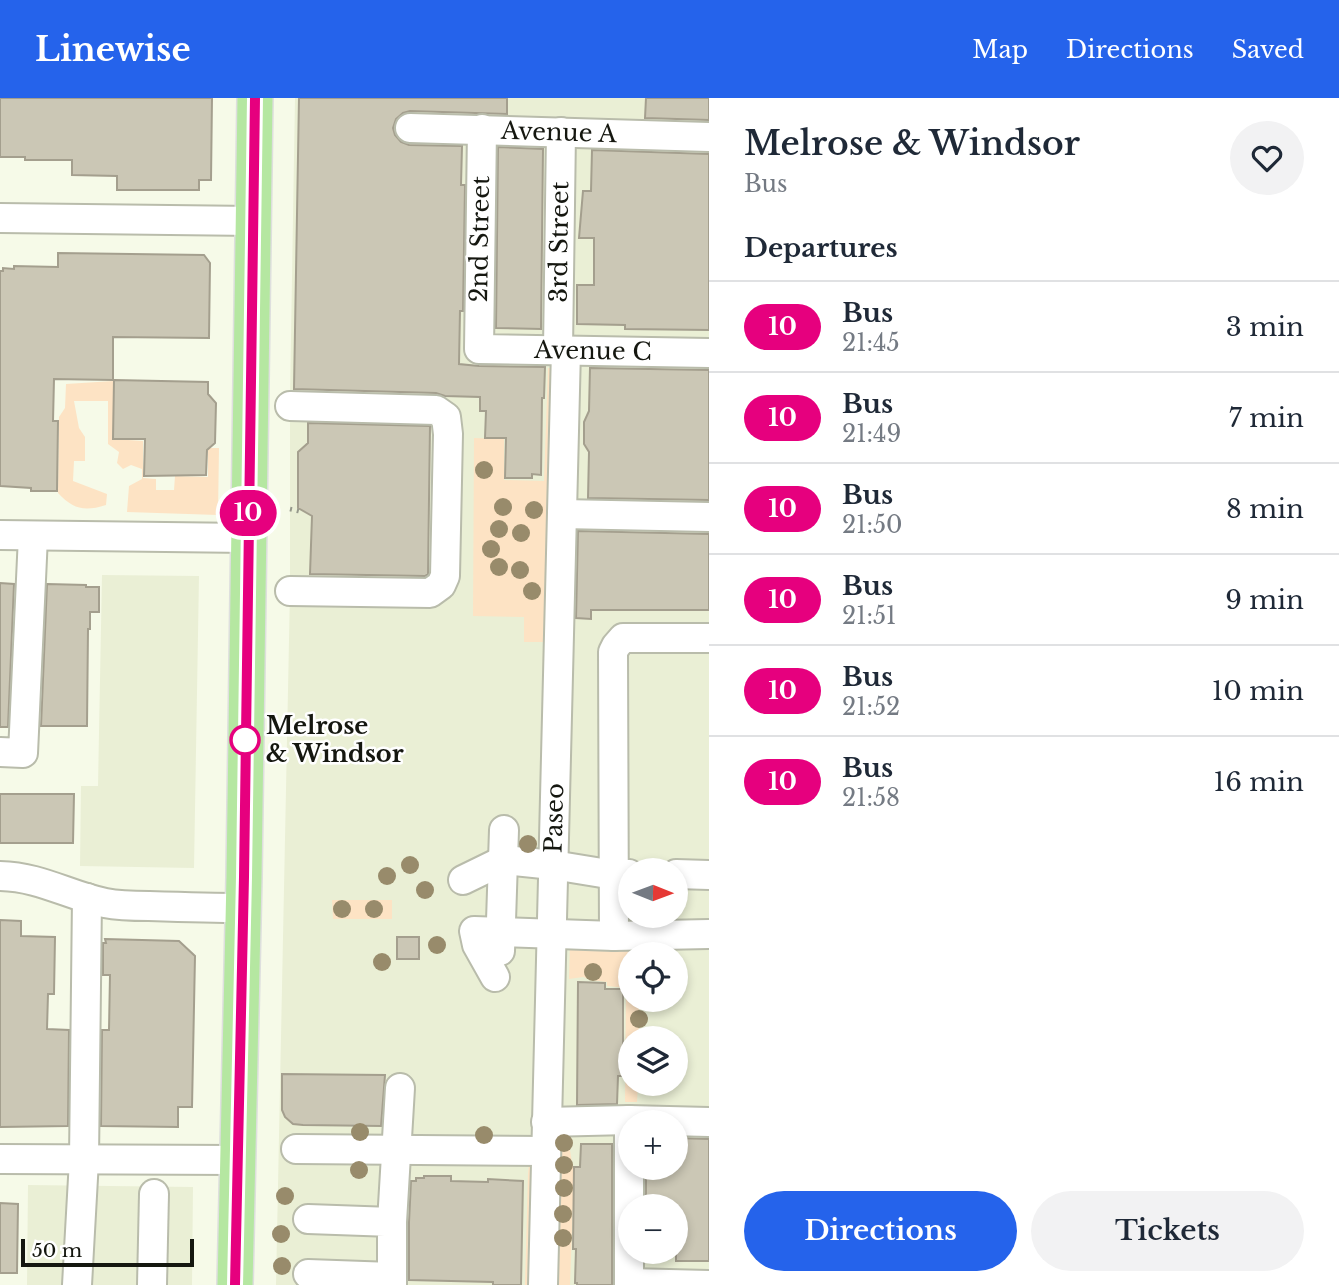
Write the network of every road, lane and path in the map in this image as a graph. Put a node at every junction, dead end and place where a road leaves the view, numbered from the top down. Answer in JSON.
{"nodes":[{"id":1,"x":256,"y":98,"type":"edge"},
{"id":2,"x":410,"y":128,"type":"dead end"},
{"id":3,"x":482,"y":129,"type":"junction"},
{"id":4,"x":561,"y":132,"type":"junction"},
{"id":5,"x":709,"y":137,"type":"edge"},
{"id":6,"x":0,"y":218,"type":"edge"},
{"id":7,"x":254,"y":221,"type":"junction"},
{"id":8,"x":479,"y":349,"type":"joint"},
{"id":9,"x":562,"y":350,"type":"junction"},
{"id":10,"x":709,"y":353,"type":"edge"},
{"id":11,"x":290,"y":406,"type":"dead end"},
{"id":12,"x":290,"y":509,"type":"dead end"},
{"id":13,"x":302,"y":512,"type":"dead end"},
{"id":14,"x":562,"y":514,"type":"junction"},
{"id":15,"x":709,"y":517,"type":"edge"},
{"id":16,"x":0,"y":535,"type":"edge"},
{"id":17,"x":33,"y":536,"type":"junction"},
{"id":18,"x":248,"y":538,"type":"junction"},
{"id":19,"x":290,"y":591,"type":"dead end"},
{"id":20,"x":709,"y":638,"type":"edge"},
{"id":21,"x":0,"y":752,"type":"edge"},
{"id":22,"x":504,"y":830,"type":"dead end"},
{"id":23,"x":621,"y":858,"type":"edge"},
{"id":24,"x":504,"y":860,"type":"junction"},
{"id":25,"x":553,"y":865,"type":"junction"},
{"id":26,"x":618,"y":873,"type":"edge"},
{"id":27,"x":688,"y":874,"type":"edge"},
{"id":28,"x":709,"y":875,"type":"edge"},
{"id":29,"x":0,"y":876,"type":"edge"},
{"id":30,"x":463,"y":880,"type":"dead end"},
{"id":31,"x":87,"y":898,"type":"junction"},
{"id":32,"x":618,"y":905,"type":"edge"},
{"id":33,"x":242,"y":908,"type":"junction"},
{"id":34,"x":502,"y":932,"type":"junction"},
{"id":35,"x":551,"y":934,"type":"junction"},
{"id":36,"x":709,"y":934,"type":"edge"},
{"id":37,"x":614,"y":936,"type":"junction"},
{"id":38,"x":495,"y":977,"type":"dead end"},
{"id":39,"x":400,"y":1088,"type":"dead end"},
{"id":40,"x":618,"y":1120,"type":"edge"},
{"id":41,"x":688,"y":1121,"type":"edge"},
{"id":42,"x":546,"y":1122,"type":"junction"},
{"id":43,"x":709,"y":1122,"type":"edge"},
{"id":44,"x":296,"y":1149,"type":"dead end"},
{"id":45,"x":397,"y":1150,"type":"junction"},
{"id":46,"x":545,"y":1151,"type":"junction"},
{"id":47,"x":0,"y":1159,"type":"edge"},
{"id":48,"x":84,"y":1160,"type":"junction"},
{"id":49,"x":238,"y":1160,"type":"junction"},
{"id":50,"x":629,"y":1180,"type":"edge"},
{"id":51,"x":153,"y":1194,"type":"dead end"},
{"id":52,"x":308,"y":1219,"type":"dead end"},
{"id":53,"x":392,"y":1222,"type":"junction"},
{"id":54,"x":308,"y":1274,"type":"dead end"},
{"id":55,"x":392,"y":1281,"type":"edge"},
{"id":56,"x":629,"y":1284,"type":"edge"},
{"id":57,"x":77,"y":1285,"type":"edge"},
{"id":58,"x":152,"y":1285,"type":"edge"},
{"id":59,"x":235,"y":1285,"type":"edge"},
{"id":60,"x":543,"y":1285,"type":"edge"},
{"id":61,"x":709,"y":1285,"type":"edge"}],
"edges":[{"from":1,"to":7,"type":"main road"},
{"from":2,"to":3,"type":"street","name":"Avenue A"},
{"from":3,"to":4,"type":"street","name":"Avenue A"},
{"from":3,"to":8,"type":"street","name":"2nd Street"},
{"from":4,"to":5,"type":"street","name":"Avenue A"},
{"from":4,"to":9,"type":"street","name":"3rd Street"},
{"from":6,"to":7,"type":"street"},
{"from":7,"to":18,"type":"main road"},
{"from":8,"to":9,"type":"street","name":"Avenue C"},
{"from":9,"to":10,"type":"street","name":"Avenue C"},
{"from":9,"to":14,"type":"street","name":"Paseo"},
{"from":11,"to":19,"type":"street"},
{"from":12,"to":13,"type":"path"},
{"from":14,"to":15,"type":"street"},
{"from":14,"to":25,"type":"street","name":"Paseo"},
{"from":16,"to":17,"type":"street"},
{"from":17,"to":18,"type":"street"},
{"from":17,"to":21,"type":"street"},
{"from":18,"to":33,"type":"main road"},
{"from":20,"to":23,"type":"street"},
{"from":22,"to":24,"type":"street"},
{"from":24,"to":25,"type":"street"},
{"from":24,"to":30,"type":"street"},
{"from":24,"to":34,"type":"street"},
{"from":25,"to":26,"type":"street"},
{"from":25,"to":35,"type":"street","name":"Paseo"},
{"from":27,"to":28,"type":"street"},
{"from":29,"to":31,"type":"street"},
{"from":31,"to":33,"type":"street"},
{"from":31,"to":48,"type":"street"},
{"from":32,"to":37,"type":"street"},
{"from":33,"to":49,"type":"main road"},
{"from":34,"to":35,"type":"street"},
{"from":34,"to":38,"type":"street"},
{"from":35,"to":37,"type":"street"},
{"from":35,"to":42,"type":"street","name":"Paseo"},
{"from":36,"to":37,"type":"street"},
{"from":39,"to":45,"type":"street"},
{"from":40,"to":42,"type":"street"},
{"from":41,"to":43,"type":"street"},
{"from":42,"to":46,"type":"street","name":"Paseo"},
{"from":44,"to":45,"type":"street"},
{"from":45,"to":46,"type":"street"},
{"from":45,"to":53,"type":"street"},
{"from":46,"to":60,"type":"street","name":"Paseo"},
{"from":47,"to":48,"type":"street"},
{"from":48,"to":49,"type":"street"},
{"from":48,"to":57,"type":"street"},
{"from":49,"to":59,"type":"main road"},
{"from":50,"to":56,"type":"street"},
{"from":51,"to":58,"type":"street"},
{"from":52,"to":53,"type":"street"},
{"from":53,"to":55,"type":"street"},
{"from":54,"to":55,"type":"street"},
{"from":56,"to":61,"type":"street"}]}
